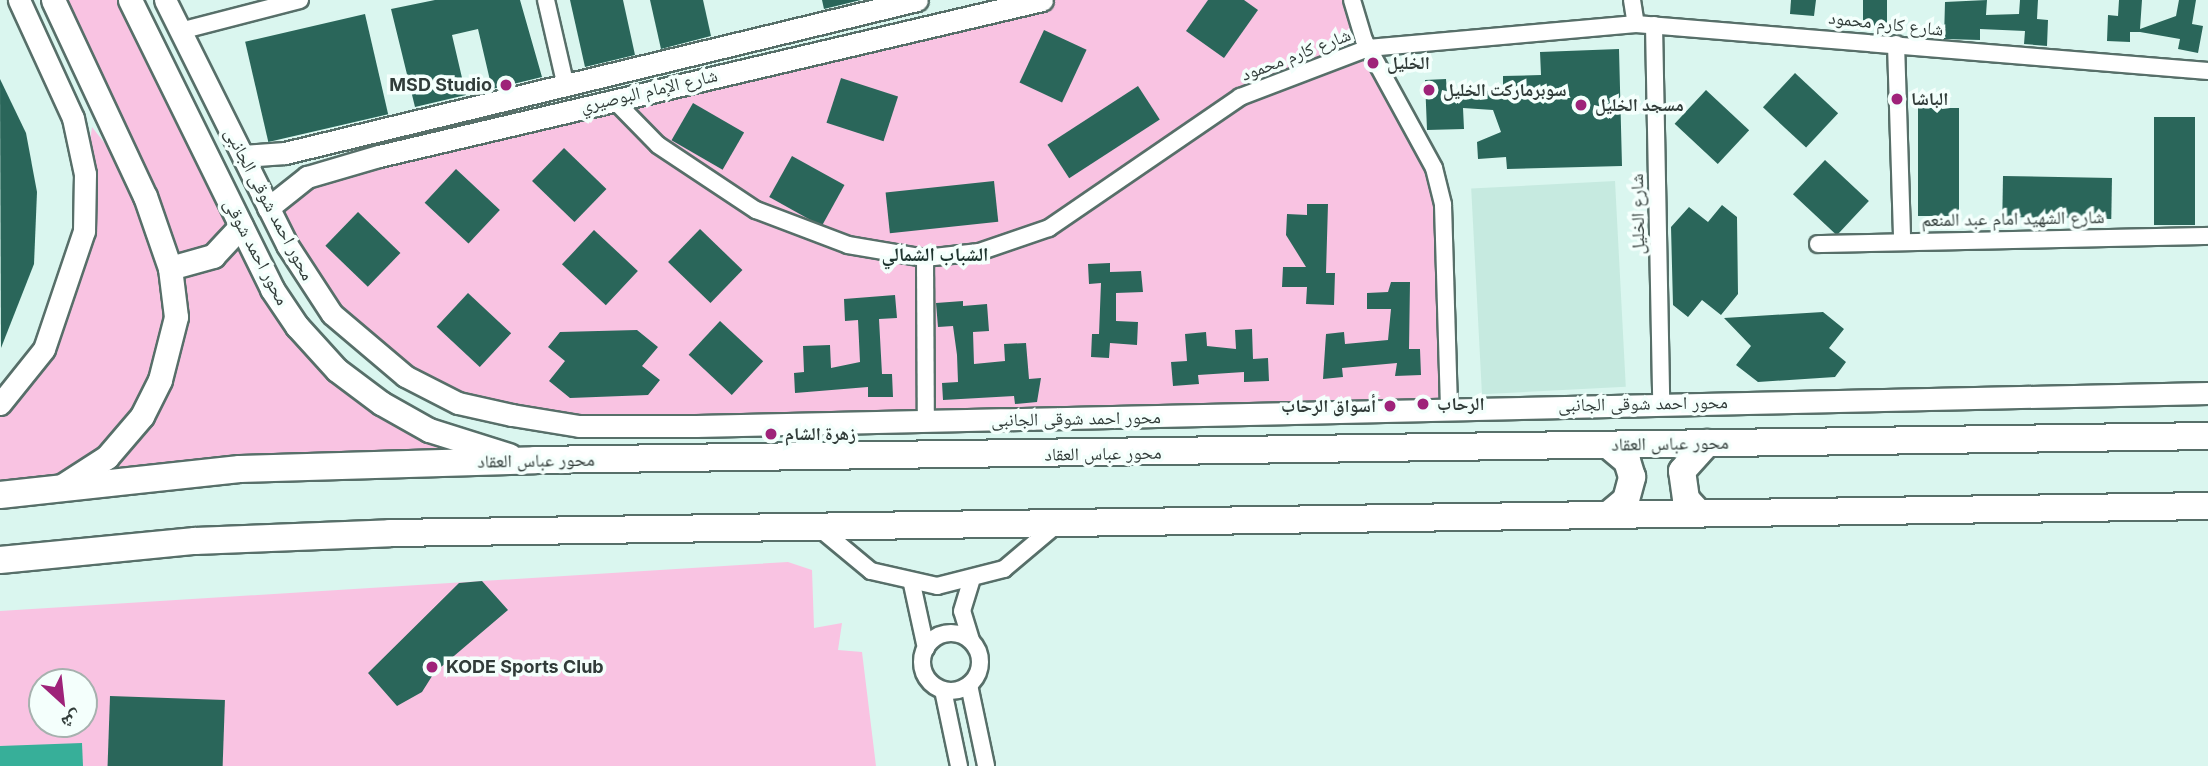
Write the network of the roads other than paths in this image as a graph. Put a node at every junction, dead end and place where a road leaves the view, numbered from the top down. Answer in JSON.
{"nodes":[{"id":1,"x":19,"y":0,"type":"edge"},
{"id":2,"x":53,"y":0,"type":"edge"},
{"id":3,"x":130,"y":0,"type":"edge"},
{"id":4,"x":165,"y":0,"type":"edge"},
{"id":5,"x":546,"y":0,"type":"edge"},
{"id":6,"x":917,"y":0,"type":"edge"},
{"id":7,"x":1041,"y":0,"type":"edge"},
{"id":8,"x":1352,"y":0,"type":"edge"},
{"id":9,"x":1632,"y":0,"type":"edge"},
{"id":10,"x":291,"y":1,"type":"edge"},
{"id":11,"x":1636,"y":24,"type":"junction"},
{"id":12,"x":1654,"y":25,"type":"junction"},
{"id":13,"x":180,"y":31,"type":"junction"},
{"id":14,"x":1896,"y":44,"type":"junction"},
{"id":15,"x":1368,"y":48,"type":"junction"},
{"id":16,"x":2208,"y":71,"type":"edge"},
{"id":17,"x":565,"y":82,"type":"junction"},
{"id":18,"x":613,"y":99,"type":"junction"},
{"id":19,"x":243,"y":156,"type":"junction"},
{"id":20,"x":268,"y":208,"type":"junction"},
{"id":21,"x":241,"y":226,"type":"junction"},
{"id":22,"x":2208,"y":236,"type":"edge"},
{"id":23,"x":1902,"y":240,"type":"junction"},
{"id":24,"x":1818,"y":244,"type":"dead end"},
{"id":25,"x":925,"y":258,"type":"junction"},
{"id":26,"x":170,"y":268,"type":"junction"},
{"id":27,"x":2208,"y":393,"type":"edge"},
{"id":28,"x":1661,"y":402,"type":"junction"},
{"id":29,"x":0,"y":404,"type":"edge"},
{"id":30,"x":1449,"y":408,"type":"junction"},
{"id":31,"x":926,"y":423,"type":"junction"},
{"id":32,"x":2208,"y":436,"type":"edge"},
{"id":33,"x":1707,"y":443,"type":"junction"},
{"id":34,"x":1608,"y":445,"type":"junction"},
{"id":35,"x":535,"y":460,"type":"junction"},
{"id":36,"x":62,"y":486,"type":"junction"},
{"id":37,"x":0,"y":495,"type":"edge"},
{"id":38,"x":2208,"y":506,"type":"edge"},
{"id":39,"x":1699,"y":513,"type":"junction"},
{"id":40,"x":1608,"y":515,"type":"junction"},
{"id":41,"x":1056,"y":525,"type":"junction"},
{"id":42,"x":818,"y":527,"type":"junction"},
{"id":43,"x":0,"y":560,"type":"edge"},
{"id":44,"x":971,"y":582,"type":"junction"},
{"id":45,"x":912,"y":584,"type":"junction"},
{"id":46,"x":971,"y":640,"type":"junction"},
{"id":47,"x":926,"y":648,"type":"junction"},
{"id":48,"x":969,"y":685,"type":"junction"},
{"id":49,"x":943,"y":690,"type":"junction"},
{"id":50,"x":959,"y":766,"type":"edge"},
{"id":51,"x":986,"y":766,"type":"edge"}],
"edges":[{"from":1,"to":29,"type":"street"},
{"from":2,"to":26,"type":"main road"},
{"from":3,"to":21,"type":"main road","name":"محور احمد شوقى"},
{"from":4,"to":13,"type":"street","name":"محور احمد شوقى الجانبى"},
{"from":5,"to":17,"type":"street"},
{"from":6,"to":17,"type":"street","name":"شارع الإمام البوصيري"},
{"from":7,"to":18,"type":"street","name":"شارع الإمام البوصيري"},
{"from":8,"to":15,"type":"street"},
{"from":9,"to":11,"type":"street"},
{"from":10,"to":13,"type":"street"},
{"from":11,"to":12,"type":"street","name":"شارع كارم محمود"},
{"from":11,"to":15,"type":"street","name":"شارع كارم محمود"},
{"from":12,"to":14,"type":"street","name":"شارع كارم محمود"},
{"from":12,"to":28,"type":"street","name":"شارع الخليل"},
{"from":13,"to":19,"type":"street","name":"محور احمد شوقى الجانبى"},
{"from":14,"to":16,"type":"street","name":"شارع كارم محمود"},
{"from":14,"to":23,"type":"street"},
{"from":15,"to":25,"type":"street","name":"شارع كارم محمود"},
{"from":15,"to":30,"type":"street"},
{"from":17,"to":19,"type":"street","name":"شارع الإمام البوصيري"},
{"from":18,"to":20,"type":"street","name":"شارع الإمام البوصيري"},
{"from":18,"to":25,"type":"street","name":"شارع كارم محمود"},
{"from":19,"to":20,"type":"street","name":"محور احمد شوقى الجانبى"},
{"from":20,"to":31,"type":"street","name":"محور احمد شوقى الجانبى"},
{"from":21,"to":26,"type":"main road"},
{"from":21,"to":35,"type":"main road","name":"محور احمد شوقى"},
{"from":22,"to":23,"type":"street","name":"شارع الشهيد امام عبد المنعم"},
{"from":23,"to":24,"type":"street","name":"شارع الشهيد امام عبد المنعم"},
{"from":25,"to":31,"type":"street"},
{"from":26,"to":36,"type":"main road"},
{"from":27,"to":28,"type":"street","name":"محور احمد شوقى الجانبى"},
{"from":28,"to":30,"type":"street","name":"محور احمد شوقى الجانبى"},
{"from":30,"to":31,"type":"street","name":"محور احمد شوقى الجانبى"},
{"from":32,"to":33,"type":"main road","name":"محور عباس العقاد"},
{"from":33,"to":34,"type":"main road","name":"محور عباس العقاد"},
{"from":33,"to":39,"type":"main road"},
{"from":34,"to":35,"type":"main road","name":"محور عباس العقاد"},
{"from":34,"to":40,"type":"main road"},
{"from":35,"to":36,"type":"main road","name":"محور عباس العقاد"},
{"from":36,"to":37,"type":"main road","name":"محور عباس العقاد"},
{"from":38,"to":39,"type":"main road"},
{"from":39,"to":40,"type":"main road"},
{"from":40,"to":41,"type":"main road"},
{"from":41,"to":42,"type":"main road"},
{"from":41,"to":44,"type":"street"},
{"from":42,"to":43,"type":"main road"},
{"from":42,"to":45,"type":"street"},
{"from":44,"to":45,"type":"street"},
{"from":44,"to":46,"type":"street"},
{"from":45,"to":47,"type":"street"},
{"from":46,"to":47,"type":"street"},
{"from":46,"to":48,"type":"street"},
{"from":47,"to":49,"type":"street"},
{"from":48,"to":49,"type":"street"},
{"from":48,"to":51,"type":"street"},
{"from":49,"to":50,"type":"street"}]}
